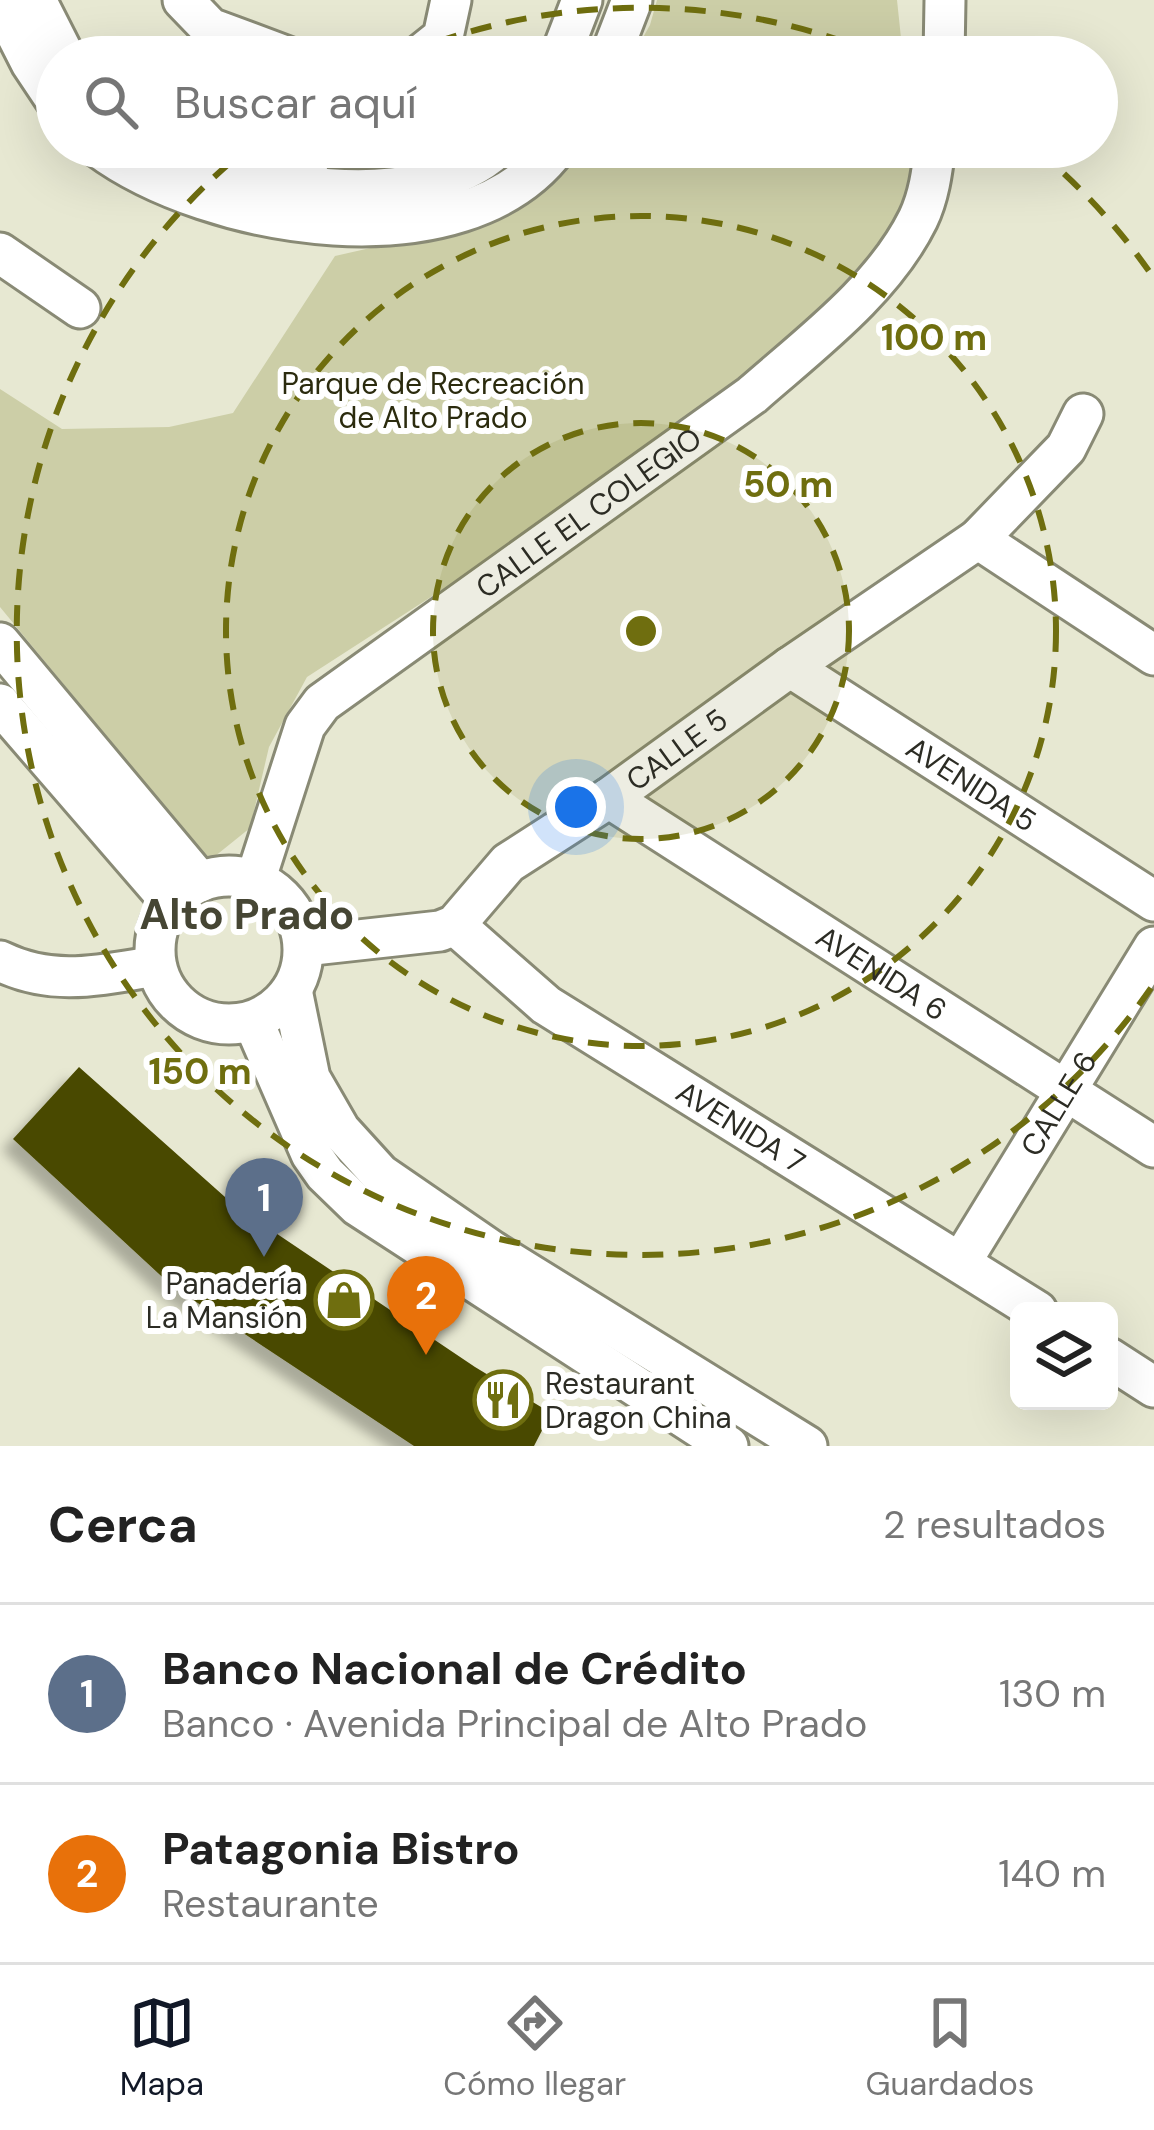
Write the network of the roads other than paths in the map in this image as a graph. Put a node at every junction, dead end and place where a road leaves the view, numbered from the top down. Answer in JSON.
{"nodes":[{"id":1,"x":36,"y":0,"type":"edge"},
{"id":2,"x":183,"y":0,"type":"edge"},
{"id":3,"x":451,"y":0,"type":"edge"},
{"id":4,"x":582,"y":0,"type":"edge"},
{"id":5,"x":632,"y":0,"type":"edge"},
{"id":6,"x":945,"y":0,"type":"edge"},
{"id":7,"x":0,"y":2,"type":"edge"},
{"id":8,"x":54,"y":36,"type":"edge"},
{"id":9,"x":232,"y":36,"type":"edge"},
{"id":10,"x":443,"y":36,"type":"edge"},
{"id":11,"x":568,"y":36,"type":"edge"},
{"id":12,"x":618,"y":36,"type":"edge"},
{"id":13,"x":944,"y":36,"type":"edge"},
{"id":14,"x":36,"y":70,"type":"edge"},
{"id":15,"x":126,"y":168,"type":"edge"},
{"id":16,"x":209,"y":168,"type":"edge"},
{"id":17,"x":467,"y":168,"type":"edge"},
{"id":18,"x":540,"y":168,"type":"edge"},
{"id":19,"x":932,"y":168,"type":"edge"},
{"id":20,"x":305,"y":184,"type":"edge"},
{"id":21,"x":0,"y":253,"type":"edge"},
{"id":22,"x":80,"y":308,"type":"dead end"},
{"id":23,"x":1083,"y":415,"type":"dead end"},
{"id":24,"x":978,"y":539,"type":"junction"},
{"id":25,"x":0,"y":643,"type":"edge"},
{"id":26,"x":1154,"y":655,"type":"edge"},
{"id":27,"x":790,"y":667,"type":"junction"},
{"id":28,"x":0,"y":704,"type":"edge"},
{"id":29,"x":609,"y":798,"type":"junction"},
{"id":30,"x":255,"y":881,"type":"junction"},
{"id":31,"x":186,"y":892,"type":"junction"},
{"id":32,"x":1154,"y":901,"type":"edge"},
{"id":33,"x":455,"y":926,"type":"junction"},
{"id":34,"x":304,"y":946,"type":"junction"},
{"id":35,"x":1154,"y":947,"type":"edge"},
{"id":36,"x":0,"y":961,"type":"edge"},
{"id":37,"x":156,"y":966,"type":"junction"},
{"id":38,"x":292,"y":990,"type":"junction"},
{"id":39,"x":253,"y":1021,"type":"junction"},
{"id":40,"x":1067,"y":1092,"type":"junction"},
{"id":41,"x":1154,"y":1147,"type":"edge"},
{"id":42,"x":961,"y":1262,"type":"junction"},
{"id":43,"x":1023,"y":1302,"type":"edge"},
{"id":44,"x":1118,"y":1364,"type":"edge"},
{"id":45,"x":1154,"y":1387,"type":"edge"},
{"id":46,"x":728,"y":1446,"type":"edge"},
{"id":47,"x":807,"y":1446,"type":"edge"}],
"edges":[{"from":1,"to":8,"type":"street"},
{"from":2,"to":9,"type":"street"},
{"from":3,"to":10,"type":"street"},
{"from":4,"to":11,"type":"street"},
{"from":5,"to":12,"type":"street"},
{"from":6,"to":13,"type":"street"},
{"from":7,"to":14,"type":"street"},
{"from":15,"to":20,"type":"street"},
{"from":16,"to":20,"type":"street"},
{"from":17,"to":20,"type":"street"},
{"from":18,"to":20,"type":"street"},
{"from":19,"to":30,"type":"street","name":"CALLE EL COLEGIO"},
{"from":21,"to":22,"type":"street"},
{"from":23,"to":24,"type":"street","name":"CALLE 5"},
{"from":24,"to":26,"type":"street"},
{"from":24,"to":27,"type":"street","name":"CALLE 5"},
{"from":25,"to":31,"type":"street"},
{"from":27,"to":29,"type":"street","name":"CALLE 5"},
{"from":27,"to":32,"type":"street","name":"AVENIDA 5"},
{"from":28,"to":31,"type":"street"},
{"from":29,"to":33,"type":"street","name":"CALLE 5"},
{"from":29,"to":40,"type":"street","name":"AVENIDA 6"},
{"from":30,"to":31,"type":"street"},
{"from":30,"to":34,"type":"street"},
{"from":31,"to":37,"type":"street"},
{"from":33,"to":34,"type":"street"},
{"from":33,"to":42,"type":"street","name":"AVENIDA 7"},
{"from":34,"to":38,"type":"street"},
{"from":35,"to":40,"type":"street","name":"CALLE 6"},
{"from":36,"to":37,"type":"street"},
{"from":37,"to":39,"type":"street"},
{"from":38,"to":39,"type":"street"},
{"from":38,"to":47,"type":"street"},
{"from":39,"to":46,"type":"street"},
{"from":40,"to":41,"type":"street","name":"AVENIDA 6"},
{"from":40,"to":42,"type":"street","name":"CALLE 6"},
{"from":42,"to":43,"type":"street","name":"AVENIDA 7"},
{"from":44,"to":45,"type":"street"}]}
